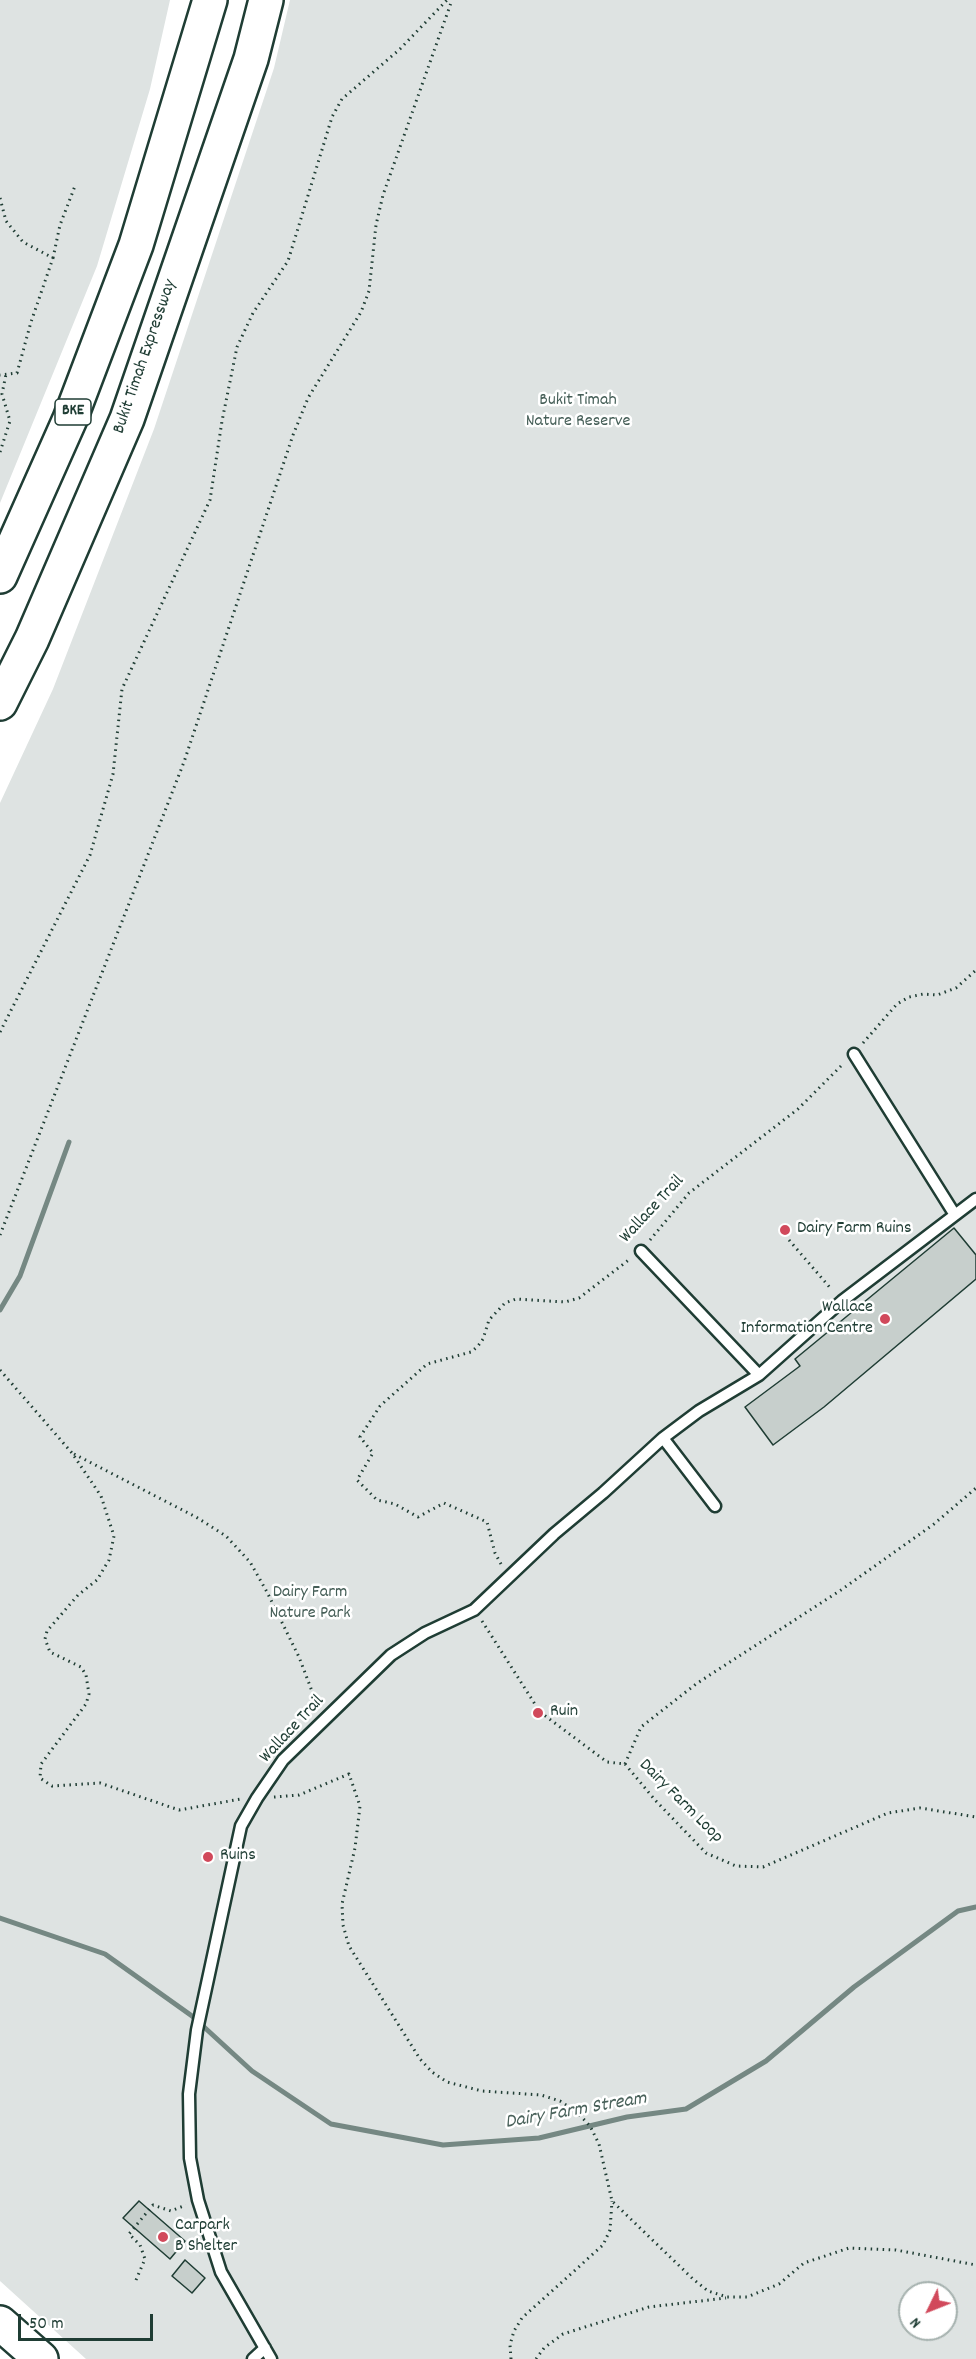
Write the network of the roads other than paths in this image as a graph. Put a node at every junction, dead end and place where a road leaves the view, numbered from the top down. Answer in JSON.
{"nodes":[{"id":1,"x":210,"y":0,"type":"edge"},
{"id":2,"x":266,"y":0,"type":"edge"},
{"id":3,"x":0,"y":576,"type":"edge"},
{"id":4,"x":0,"y":704,"type":"edge"},
{"id":5,"x":854,"y":1054,"type":"road end"},
{"id":6,"x":976,"y":1199,"type":"edge"},
{"id":7,"x":955,"y":1215,"type":"junction"},
{"id":8,"x":641,"y":1251,"type":"road end"},
{"id":9,"x":759,"y":1375,"type":"junction"},
{"id":10,"x":663,"y":1438,"type":"junction"},
{"id":11,"x":715,"y":1506,"type":"dead end"},
{"id":12,"x":0,"y":2323,"type":"edge"},
{"id":13,"x":265,"y":2348,"type":"junction"},
{"id":14,"x":41,"y":2359,"type":"edge"},
{"id":15,"x":253,"y":2359,"type":"edge"},
{"id":16,"x":271,"y":2359,"type":"edge"}],
"edges":[{"from":1,"to":3,"type":"main road","number":"BKE"},
{"from":2,"to":4,"type":"main road","name":"Bukit Timah Expressway"},
{"from":5,"to":7,"type":"lane"},
{"from":6,"to":7,"type":"lane","name":"Wallace Trail"},
{"from":7,"to":9,"type":"lane","name":"Wallace Trail"},
{"from":8,"to":9,"type":"lane"},
{"from":9,"to":10,"type":"lane","name":"Wallace Trail"},
{"from":10,"to":11,"type":"lane"},
{"from":10,"to":13,"type":"lane","name":"Wallace Trail"},
{"from":12,"to":14,"type":"main road"},
{"from":13,"to":15,"type":"lane"},
{"from":13,"to":16,"type":"lane"}]}
